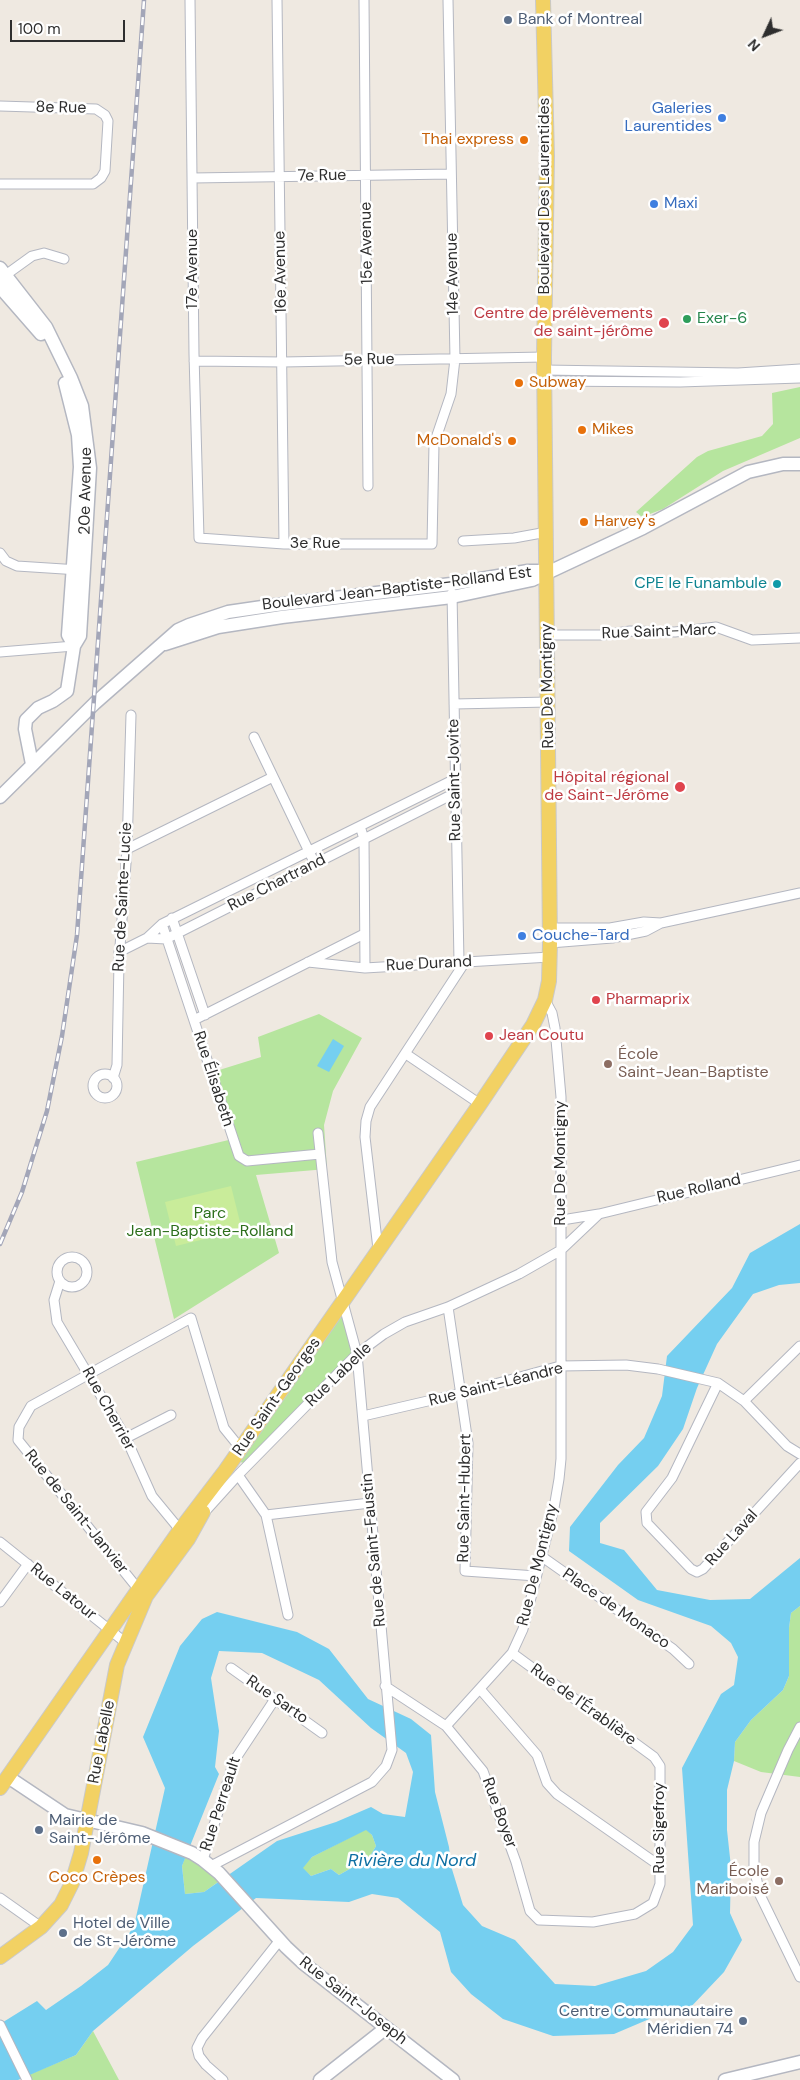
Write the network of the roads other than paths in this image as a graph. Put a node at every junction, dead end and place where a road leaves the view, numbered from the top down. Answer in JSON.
{"nodes":[{"id":1,"x":190,"y":0,"type":"edge"},
{"id":2,"x":277,"y":0,"type":"edge"},
{"id":3,"x":364,"y":0,"type":"edge"},
{"id":4,"x":448,"y":0,"type":"edge"},
{"id":5,"x":543,"y":0,"type":"edge"},
{"id":6,"x":0,"y":106,"type":"edge"},
{"id":7,"x":451,"y":174,"type":"junction"},
{"id":8,"x":366,"y":175,"type":"junction"},
{"id":9,"x":280,"y":176,"type":"junction"},
{"id":10,"x":193,"y":178,"type":"junction"},
{"id":11,"x":0,"y":184,"type":"edge"},
{"id":12,"x":64,"y":259,"type":"dead end"},
{"id":13,"x":1,"y":277,"type":"edge"},
{"id":14,"x":455,"y":359,"type":"junction"},
{"id":15,"x":369,"y":360,"type":"junction"},
{"id":16,"x":194,"y":362,"type":"junction"},
{"id":17,"x":282,"y":362,"type":"junction"},
{"id":18,"x":544,"y":369,"type":"junction"},
{"id":19,"x":800,"y":369,"type":"edge"},
{"id":20,"x":800,"y":378,"type":"edge"},
{"id":21,"x":800,"y":464,"type":"edge"},
{"id":22,"x":368,"y":486,"type":"dead end"},
{"id":23,"x":547,"y":532,"type":"junction"},
{"id":24,"x":199,"y":538,"type":"joint"},
{"id":25,"x":463,"y":541,"type":"dead end"},
{"id":26,"x":284,"y":544,"type":"junction"},
{"id":27,"x":432,"y":544,"type":"joint"},
{"id":28,"x":0,"y":552,"type":"edge"},
{"id":29,"x":78,"y":570,"type":"junction"},
{"id":30,"x":548,"y":571,"type":"junction"},
{"id":31,"x":452,"y":590,"type":"junction"},
{"id":32,"x":319,"y":599,"type":"junction"},
{"id":33,"x":276,"y":605,"type":"junction"},
{"id":34,"x":320,"y":612,"type":"junction"},
{"id":35,"x":278,"y":618,"type":"junction"},
{"id":36,"x":547,"y":635,"type":"junction"},
{"id":37,"x":800,"y":638,"type":"edge"},
{"id":38,"x":165,"y":644,"type":"junction"},
{"id":39,"x":74,"y":646,"type":"junction"},
{"id":40,"x":0,"y":652,"type":"edge"},
{"id":41,"x":549,"y":702,"type":"junction"},
{"id":42,"x":454,"y":704,"type":"junction"},
{"id":43,"x":131,"y":715,"type":"dead end"},
{"id":44,"x":25,"y":729,"type":"junction"},
{"id":45,"x":254,"y":737,"type":"dead end"},
{"id":46,"x":45,"y":751,"type":"junction"},
{"id":47,"x":32,"y":764,"type":"junction"},
{"id":48,"x":273,"y":777,"type":"junction"},
{"id":49,"x":455,"y":779,"type":"junction"},
{"id":50,"x":455,"y":792,"type":"junction"},
{"id":51,"x":0,"y":797,"type":"edge"},
{"id":52,"x":398,"y":807,"type":"junction"},
{"id":53,"x":405,"y":818,"type":"junction"},
{"id":54,"x":360,"y":826,"type":"junction"},
{"id":55,"x":364,"y":839,"type":"junction"},
{"id":56,"x":127,"y":849,"type":"junction"},
{"id":57,"x":309,"y":851,"type":"junction"},
{"id":58,"x":315,"y":864,"type":"junction"},
{"id":59,"x":800,"y":892,"type":"edge"},
{"id":60,"x":172,"y":918,"type":"junction"},
{"id":61,"x":661,"y":922,"type":"junction"},
{"id":62,"x":162,"y":924,"type":"junction"},
{"id":63,"x":550,"y":928,"type":"junction"},
{"id":64,"x":177,"y":933,"type":"junction"},
{"id":65,"x":364,"y":934,"type":"junction"},
{"id":66,"x":147,"y":938,"type":"junction"},
{"id":67,"x":166,"y":939,"type":"junction"},
{"id":68,"x":550,"y":942,"type":"junction"},
{"id":69,"x":119,"y":952,"type":"junction"},
{"id":70,"x":550,"y":957,"type":"junction"},
{"id":71,"x":308,"y":962,"type":"junction"},
{"id":72,"x":462,"y":962,"type":"junction"},
{"id":73,"x":365,"y":968,"type":"junction"},
{"id":74,"x":545,"y":1000,"type":"junction"},
{"id":75,"x":205,"y":1015,"type":"junction"},
{"id":76,"x":194,"y":1020,"type":"junction"},
{"id":77,"x":406,"y":1054,"type":"junction"},
{"id":78,"x":113,"y":1078,"type":"dead end"},
{"id":79,"x":480,"y":1104,"type":"junction"},
{"id":80,"x":318,"y":1133,"type":"dead end"},
{"id":81,"x":320,"y":1154,"type":"junction"},
{"id":82,"x":800,"y":1165,"type":"edge"},
{"id":83,"x":599,"y":1214,"type":"junction"},
{"id":84,"x":562,"y":1220,"type":"junction"},
{"id":85,"x":378,"y":1249,"type":"junction"},
{"id":86,"x":561,"y":1250,"type":"junction"},
{"id":87,"x":60,"y":1282,"type":"dead end"},
{"id":88,"x":343,"y":1301,"type":"junction"},
{"id":89,"x":448,"y":1307,"type":"junction"},
{"id":90,"x":800,"y":1346,"type":"edge"},
{"id":91,"x":358,"y":1354,"type":"junction"},
{"id":92,"x":560,"y":1366,"type":"junction"},
{"id":93,"x":88,"y":1373,"type":"junction"},
{"id":94,"x":714,"y":1382,"type":"junction"},
{"id":95,"x":462,"y":1394,"type":"junction"},
{"id":96,"x":744,"y":1401,"type":"junction"},
{"id":97,"x":170,"y":1415,"type":"dead end"},
{"id":98,"x":363,"y":1416,"type":"junction"},
{"id":99,"x":126,"y":1438,"type":"junction"},
{"id":100,"x":241,"y":1449,"type":"junction"},
{"id":101,"x":800,"y":1454,"type":"edge"},
{"id":102,"x":800,"y":1463,"type":"edge"},
{"id":103,"x":232,"y":1473,"type":"junction"},
{"id":104,"x":370,"y":1503,"type":"junction"},
{"id":105,"x":266,"y":1515,"type":"junction"},
{"id":106,"x":180,"y":1530,"type":"junction"},
{"id":107,"x":0,"y":1542,"type":"edge"},
{"id":108,"x":541,"y":1556,"type":"junction"},
{"id":109,"x":28,"y":1564,"type":"junction"},
{"id":110,"x":536,"y":1576,"type":"junction"},
{"id":111,"x":139,"y":1590,"type":"junction"},
{"id":112,"x":0,"y":1602,"type":"edge"},
{"id":113,"x":288,"y":1614,"type":"dead end"},
{"id":114,"x":110,"y":1630,"type":"junction"},
{"id":115,"x":126,"y":1643,"type":"junction"},
{"id":116,"x":95,"y":1652,"type":"junction"},
{"id":117,"x":512,"y":1653,"type":"junction"},
{"id":118,"x":689,"y":1664,"type":"dead end"},
{"id":119,"x":231,"y":1668,"type":"dead end"},
{"id":120,"x":117,"y":1669,"type":"junction"},
{"id":121,"x":385,"y":1686,"type":"junction"},
{"id":122,"x":480,"y":1689,"type":"junction"},
{"id":123,"x":275,"y":1699,"type":"junction"},
{"id":124,"x":446,"y":1726,"type":"junction"},
{"id":125,"x":800,"y":1727,"type":"edge"},
{"id":126,"x":322,"y":1733,"type":"dead end"},
{"id":127,"x":654,"y":1757,"type":"joint"},
{"id":128,"x":4,"y":1782,"type":"edge"},
{"id":129,"x":87,"y":1820,"type":"junction"},
{"id":130,"x":660,"y":1866,"type":"junction"},
{"id":131,"x":211,"y":1867,"type":"junction"},
{"id":132,"x":0,"y":1898,"type":"edge"},
{"id":133,"x":539,"y":1920,"type":"joint"},
{"id":134,"x":41,"y":1927,"type":"junction"},
{"id":135,"x":280,"y":1940,"type":"junction"},
{"id":136,"x":0,"y":1956,"type":"edge"},
{"id":137,"x":800,"y":1977,"type":"edge"},
{"id":138,"x":0,"y":2025,"type":"edge"},
{"id":139,"x":386,"y":2028,"type":"junction"},
{"id":140,"x":800,"y":2062,"type":"edge"},
{"id":141,"x":27,"y":2080,"type":"edge"},
{"id":142,"x":223,"y":2080,"type":"edge"},
{"id":143,"x":320,"y":2080,"type":"edge"},
{"id":144,"x":453,"y":2080,"type":"edge"},
{"id":145,"x":725,"y":2080,"type":"edge"}],
"edges":[{"from":1,"to":10,"type":"street","name":"17e Avenue"},
{"from":2,"to":9,"type":"street","name":"16e Avenue"},
{"from":3,"to":8,"type":"street","name":"15e Avenue"},
{"from":4,"to":7,"type":"street","name":"14e Avenue"},
{"from":5,"to":18,"type":"main road","name":"Boulevard Des Laurentides"},
{"from":6,"to":11,"type":"street","name":"8e Rue"},
{"from":7,"to":8,"type":"street","name":"7e Rue"},
{"from":7,"to":14,"type":"street","name":"14e Avenue"},
{"from":8,"to":9,"type":"street","name":"7e Rue"},
{"from":8,"to":15,"type":"street","name":"15e Avenue"},
{"from":9,"to":10,"type":"street","name":"7e Rue"},
{"from":9,"to":17,"type":"street","name":"16e Avenue"},
{"from":10,"to":16,"type":"street","name":"17e Avenue"},
{"from":12,"to":13,"type":"street"},
{"from":13,"to":29,"type":"street","name":"20e Avenue"},
{"from":14,"to":15,"type":"street","name":"5e Rue"},
{"from":14,"to":18,"type":"street","name":"5e Rue"},
{"from":14,"to":27,"type":"street","name":"14e Avenue"},
{"from":15,"to":17,"type":"street","name":"5e Rue"},
{"from":15,"to":22,"type":"street","name":"15e Avenue"},
{"from":16,"to":17,"type":"street","name":"5e Rue"},
{"from":16,"to":24,"type":"street","name":"17e Avenue"},
{"from":17,"to":26,"type":"street","name":"16e Avenue"},
{"from":18,"to":19,"type":"street","name":"5e Rue"},
{"from":18,"to":20,"type":"street","name":"5e Rue"},
{"from":18,"to":23,"type":"main road","name":"Boulevard Des Laurentides"},
{"from":21,"to":30,"type":"street","name":"Boulevard Jean-Baptiste-Rolland Est"},
{"from":23,"to":25,"type":"street"},
{"from":23,"to":30,"type":"main road","name":"Boulevard Des Laurentides"},
{"from":24,"to":26,"type":"street","name":"3e Rue"},
{"from":26,"to":27,"type":"street","name":"3e Rue"},
{"from":28,"to":29,"type":"street"},
{"from":29,"to":39,"type":"street","name":"20e Avenue"},
{"from":30,"to":31,"type":"street","name":"Boulevard Jean-Baptiste-Rolland Est"},
{"from":30,"to":36,"type":"main road","name":"Rue De Montigny"},
{"from":31,"to":32,"type":"street","name":"Boulevard Jean-Baptiste-Rolland Est"},
{"from":31,"to":34,"type":"street","name":"Boulevard Jean-Baptiste-Rolland Est"},
{"from":31,"to":42,"type":"street","name":"Rue Saint-Jovite"},
{"from":32,"to":33,"type":"street","name":"Boulevard Jean-Baptiste-Rolland Est"},
{"from":32,"to":34,"type":"street"},
{"from":33,"to":35,"type":"street"},
{"from":33,"to":38,"type":"street","name":"Boulevard Jean-Baptiste-Rolland Est"},
{"from":34,"to":35,"type":"street","name":"Boulevard Jean-Baptiste-Rolland Est"},
{"from":35,"to":38,"type":"street","name":"Boulevard Jean-Baptiste-Rolland Est"},
{"from":36,"to":37,"type":"street","name":"Rue Saint-Marc"},
{"from":36,"to":41,"type":"main road","name":"Rue De Montigny"},
{"from":38,"to":46,"type":"street","name":"Boulevard Jean-Baptiste-Rolland Est"},
{"from":39,"to":40,"type":"street"},
{"from":39,"to":44,"type":"street","name":"20e Avenue"},
{"from":41,"to":42,"type":"street"},
{"from":41,"to":63,"type":"main road","name":"Rue De Montigny"},
{"from":42,"to":49,"type":"street","name":"Rue Saint-Jovite"},
{"from":43,"to":56,"type":"street","name":"Rue de Sainte-Lucie"},
{"from":44,"to":46,"type":"street"},
{"from":44,"to":47,"type":"street"},
{"from":45,"to":48,"type":"street"},
{"from":46,"to":47,"type":"street","name":"Boulevard Jean-Baptiste-Rolland Est"},
{"from":47,"to":51,"type":"street","name":"Boulevard Jean-Baptiste-Rolland Est"},
{"from":48,"to":56,"type":"street"},
{"from":48,"to":57,"type":"street"},
{"from":49,"to":50,"type":"street","name":"Rue Saint-Jovite"},
{"from":49,"to":52,"type":"street","name":"Rue Chartrand"},
{"from":50,"to":53,"type":"street","name":"Rue Chartrand"},
{"from":50,"to":72,"type":"street","name":"Rue Saint-Jovite"},
{"from":52,"to":53,"type":"street"},
{"from":52,"to":54,"type":"street","name":"Rue Chartrand"},
{"from":53,"to":55,"type":"street","name":"Rue Chartrand"},
{"from":54,"to":55,"type":"street"},
{"from":54,"to":57,"type":"street","name":"Rue Chartrand"},
{"from":55,"to":58,"type":"street","name":"Rue Chartrand"},
{"from":55,"to":65,"type":"street"},
{"from":56,"to":69,"type":"street","name":"Rue de Sainte-Lucie"},
{"from":57,"to":58,"type":"street"},
{"from":57,"to":60,"type":"street","name":"Rue Chartrand"},
{"from":58,"to":64,"type":"street","name":"Rue Chartrand"},
{"from":59,"to":61,"type":"street"},
{"from":60,"to":62,"type":"street","name":"Rue Chartrand"},
{"from":60,"to":64,"type":"street","name":"Rue Élisabeth"},
{"from":61,"to":63,"type":"street"},
{"from":61,"to":68,"type":"street"},
{"from":62,"to":66,"type":"street","name":"Rue Chartrand"},
{"from":62,"to":67,"type":"street","name":"Rue Élisabeth"},
{"from":63,"to":68,"type":"main road","name":"Rue De Montigny"},
{"from":64,"to":67,"type":"street","name":"Rue Chartrand"},
{"from":64,"to":75,"type":"street","name":"Rue Élisabeth"},
{"from":65,"to":71,"type":"street"},
{"from":65,"to":73,"type":"street"},
{"from":66,"to":67,"type":"street","name":"Rue Chartrand"},
{"from":66,"to":69,"type":"street","name":"Rue Chartrand"},
{"from":67,"to":76,"type":"street","name":"Rue Élisabeth"},
{"from":68,"to":70,"type":"main road","name":"Rue De Montigny"},
{"from":69,"to":78,"type":"street","name":"Rue de Sainte-Lucie"},
{"from":70,"to":72,"type":"street","name":"Rue Durand"},
{"from":70,"to":74,"type":"main road","name":"Rue De Montigny"},
{"from":71,"to":73,"type":"street","name":"Rue Durand"},
{"from":71,"to":75,"type":"street"},
{"from":72,"to":73,"type":"street","name":"Rue Durand"},
{"from":72,"to":77,"type":"street"},
{"from":74,"to":79,"type":"main road","name":"Rue Saint-Georges"},
{"from":74,"to":84,"type":"street","name":"Rue De Montigny"},
{"from":75,"to":76,"type":"street"},
{"from":76,"to":81,"type":"street","name":"Rue Élisabeth"},
{"from":77,"to":79,"type":"street"},
{"from":77,"to":85,"type":"street"},
{"from":79,"to":85,"type":"main road","name":"Rue Saint-Georges"},
{"from":80,"to":81,"type":"street","name":"Rue de Saint-Faustin"},
{"from":81,"to":88,"type":"street","name":"Rue de Saint-Faustin"},
{"from":82,"to":83,"type":"street","name":"Rue Rolland"},
{"from":83,"to":84,"type":"street","name":"Rue Rolland"},
{"from":83,"to":86,"type":"street","name":"Rue Rolland"},
{"from":84,"to":86,"type":"street","name":"Rue De Montigny"},
{"from":85,"to":88,"type":"main road","name":"Rue Saint-Georges"},
{"from":86,"to":89,"type":"street","name":"Rue Labelle"},
{"from":86,"to":92,"type":"street","name":"Rue De Montigny"},
{"from":87,"to":93,"type":"street","name":"Rue Cherrier"},
{"from":88,"to":91,"type":"street","name":"Rue de Saint-Faustin"},
{"from":88,"to":100,"type":"main road","name":"Rue Saint-Georges"},
{"from":89,"to":91,"type":"street","name":"Rue Labelle"},
{"from":89,"to":95,"type":"street","name":"Rue Saint-Hubert"},
{"from":90,"to":96,"type":"street"},
{"from":91,"to":98,"type":"street","name":"Rue de Saint-Faustin"},
{"from":91,"to":103,"type":"street","name":"Rue Labelle"},
{"from":92,"to":94,"type":"street","name":"Rue Saint-Léandre"},
{"from":92,"to":95,"type":"street","name":"Rue Saint-Léandre"},
{"from":92,"to":108,"type":"street","name":"Rue De Montigny"},
{"from":93,"to":99,"type":"street","name":"Rue Cherrier"},
{"from":93,"to":100,"type":"street"},
{"from":93,"to":111,"type":"street","name":"Rue de Saint-Janvier"},
{"from":94,"to":96,"type":"street"},
{"from":94,"to":102,"type":"street","name":"Rue Laval"},
{"from":95,"to":98,"type":"street","name":"Rue Saint-Léandre"},
{"from":95,"to":110,"type":"street","name":"Rue Saint-Hubert"},
{"from":96,"to":101,"type":"street"},
{"from":97,"to":99,"type":"street"},
{"from":98,"to":104,"type":"street","name":"Rue de Saint-Faustin"},
{"from":99,"to":106,"type":"street","name":"Rue Cherrier"},
{"from":100,"to":103,"type":"main road","name":"Rue Saint-Georges"},
{"from":103,"to":105,"type":"street"},
{"from":103,"to":106,"type":"main road","name":"Rue Saint-Georges"},
{"from":103,"to":115,"type":"main road","name":"Rue Labelle"},
{"from":104,"to":105,"type":"street"},
{"from":104,"to":121,"type":"street","name":"Rue de Saint-Faustin"},
{"from":105,"to":113,"type":"street"},
{"from":106,"to":111,"type":"main road","name":"Rue Saint-Georges"},
{"from":107,"to":109,"type":"street","name":"Rue Latour"},
{"from":108,"to":110,"type":"street","name":"Rue De Montigny"},
{"from":108,"to":118,"type":"street","name":"Place de Monaco"},
{"from":109,"to":112,"type":"street"},
{"from":109,"to":114,"type":"street","name":"Rue Latour"},
{"from":110,"to":117,"type":"street","name":"Rue De Montigny"},
{"from":111,"to":114,"type":"main road","name":"Rue Saint-Georges"},
{"from":114,"to":115,"type":"street","name":"Rue Latour"},
{"from":114,"to":116,"type":"main road","name":"Rue Saint-Georges"},
{"from":115,"to":120,"type":"main road","name":"Rue Labelle"},
{"from":116,"to":120,"type":"main road"},
{"from":116,"to":128,"type":"main road","name":"Rue Saint-Georges"},
{"from":117,"to":122,"type":"street","name":"Rue De Montigny"},
{"from":117,"to":127,"type":"street","name":"Rue de l'Érablière"},
{"from":119,"to":123,"type":"street","name":"Rue Sarto"},
{"from":120,"to":129,"type":"main road","name":"Rue Labelle"},
{"from":121,"to":124,"type":"street","name":"Rue Boyer"},
{"from":121,"to":131,"type":"street","name":"Rue de Saint-Faustin"},
{"from":122,"to":124,"type":"street","name":"Rue De Montigny"},
{"from":122,"to":130,"type":"street"},
{"from":123,"to":126,"type":"street","name":"Rue Sarto"},
{"from":123,"to":131,"type":"street","name":"Rue Perreault"},
{"from":124,"to":133,"type":"street","name":"Rue Boyer"},
{"from":125,"to":137,"type":"street"},
{"from":127,"to":130,"type":"street","name":"Rue Sigefroy"},
{"from":128,"to":129,"type":"street"},
{"from":129,"to":131,"type":"street"},
{"from":129,"to":134,"type":"main road","name":"Rue Labelle"},
{"from":130,"to":133,"type":"street","name":"Rue Sigefroy"},
{"from":131,"to":135,"type":"street","name":"Rue Saint-Joseph"},
{"from":132,"to":134,"type":"street"},
{"from":134,"to":136,"type":"main road","name":"Rue Labelle"},
{"from":135,"to":139,"type":"street","name":"Rue Saint-Joseph"},
{"from":135,"to":142,"type":"street"},
{"from":138,"to":141,"type":"street"},
{"from":139,"to":143,"type":"street"},
{"from":139,"to":144,"type":"street","name":"Rue Saint-Joseph"},
{"from":140,"to":145,"type":"street"}]}
